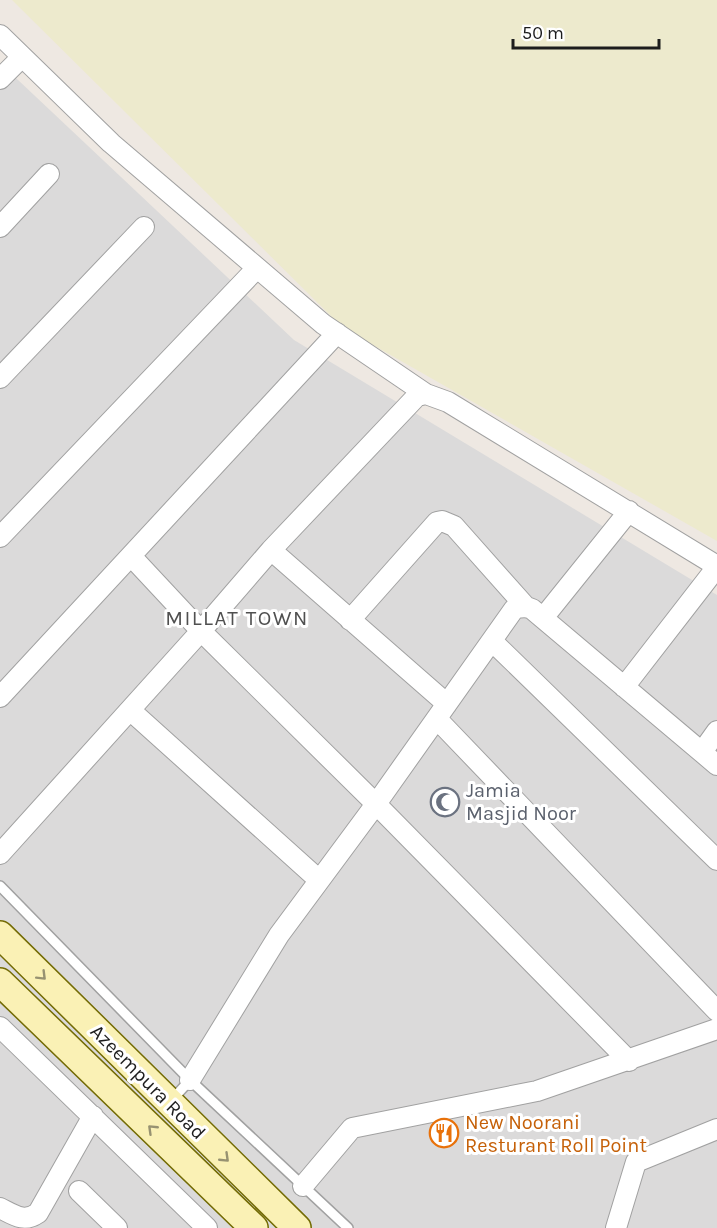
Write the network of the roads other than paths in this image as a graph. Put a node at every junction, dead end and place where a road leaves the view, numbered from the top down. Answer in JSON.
{"nodes":[{"id":1,"x":0,"y":35,"type":"edge"},
{"id":2,"x":22,"y":57,"type":"junction"},
{"id":3,"x":0,"y":79,"type":"edge"},
{"id":4,"x":49,"y":174,"type":"dead end"},
{"id":5,"x":0,"y":227,"type":"edge"},
{"id":6,"x":144,"y":227,"type":"dead end"},
{"id":7,"x":257,"y":268,"type":"junction"},
{"id":8,"x":337,"y":333,"type":"junction"},
{"id":9,"x":0,"y":378,"type":"edge"},
{"id":10,"x":426,"y":394,"type":"junction"},
{"id":11,"x":629,"y":511,"type":"junction"},
{"id":12,"x":0,"y":537,"type":"edge"},
{"id":13,"x":271,"y":550,"type":"junction"},
{"id":14,"x":131,"y":556,"type":"junction"},
{"id":15,"x":717,"y":566,"type":"edge"},
{"id":16,"x":526,"y":607,"type":"junction"},
{"id":17,"x":543,"y":618,"type":"junction"},
{"id":18,"x":350,"y":620,"type":"junction"},
{"id":19,"x":201,"y":631,"type":"junction"},
{"id":20,"x":492,"y":641,"type":"junction"},
{"id":21,"x":624,"y":687,"type":"junction"},
{"id":22,"x":0,"y":697,"type":"edge"},
{"id":23,"x":130,"y":710,"type":"junction"},
{"id":24,"x":442,"y":712,"type":"junction"},
{"id":25,"x":717,"y":731,"type":"edge"},
{"id":26,"x":710,"y":759,"type":"edge"},
{"id":27,"x":376,"y":804,"type":"junction"},
{"id":28,"x":0,"y":854,"type":"edge"},
{"id":29,"x":717,"y":860,"type":"edge"},
{"id":30,"x":319,"y":880,"type":"junction"},
{"id":31,"x":0,"y":885,"type":"edge"},
{"id":32,"x":0,"y":935,"type":"edge"},
{"id":33,"x":0,"y":982,"type":"edge"},
{"id":34,"x":717,"y":1011,"type":"edge"},
{"id":35,"x":0,"y":1027,"type":"edge"},
{"id":36,"x":717,"y":1029,"type":"edge"},
{"id":37,"x":629,"y":1061,"type":"junction"},
{"id":38,"x":190,"y":1080,"type":"junction"},
{"id":39,"x":169,"y":1103,"type":"junction"},
{"id":40,"x":93,"y":1116,"type":"junction"},
{"id":41,"x":717,"y":1129,"type":"edge"},
{"id":42,"x":303,"y":1186,"type":"junction"},
{"id":43,"x":79,"y":1191,"type":"dead end"},
{"id":44,"x":0,"y":1208,"type":"edge"},
{"id":45,"x":117,"y":1228,"type":"edge"},
{"id":46,"x":207,"y":1228,"type":"edge"},
{"id":47,"x":254,"y":1228,"type":"edge"},
{"id":48,"x":297,"y":1228,"type":"edge"},
{"id":49,"x":348,"y":1228,"type":"edge"},
{"id":50,"x":615,"y":1228,"type":"edge"}],
"edges":[{"from":1,"to":2,"type":"street"},
{"from":2,"to":3,"type":"street"},
{"from":2,"to":7,"type":"street"},
{"from":4,"to":5,"type":"street"},
{"from":6,"to":9,"type":"street"},
{"from":7,"to":8,"type":"street"},
{"from":7,"to":12,"type":"street"},
{"from":8,"to":10,"type":"street"},
{"from":8,"to":14,"type":"street"},
{"from":10,"to":11,"type":"street"},
{"from":10,"to":13,"type":"street"},
{"from":11,"to":15,"type":"street"},
{"from":11,"to":17,"type":"street"},
{"from":13,"to":18,"type":"street"},
{"from":13,"to":19,"type":"street"},
{"from":14,"to":19,"type":"street"},
{"from":14,"to":22,"type":"street"},
{"from":15,"to":21,"type":"street"},
{"from":16,"to":17,"type":"street"},
{"from":16,"to":18,"type":"street"},
{"from":16,"to":20,"type":"street"},
{"from":17,"to":21,"type":"street"},
{"from":18,"to":24,"type":"street"},
{"from":19,"to":23,"type":"street"},
{"from":19,"to":27,"type":"street"},
{"from":20,"to":24,"type":"street"},
{"from":20,"to":29,"type":"street"},
{"from":21,"to":26,"type":"street"},
{"from":23,"to":28,"type":"street"},
{"from":23,"to":30,"type":"street"},
{"from":24,"to":27,"type":"street"},
{"from":24,"to":34,"type":"street"},
{"from":25,"to":26,"type":"street"},
{"from":27,"to":30,"type":"street"},
{"from":27,"to":37,"type":"street"},
{"from":30,"to":38,"type":"street"},
{"from":31,"to":38,"type":"lane"},
{"from":32,"to":39,"type":"main road","name":"Azeempura Road","one_way":true},
{"from":47,"to":33,"type":"main road","name":"Azeempura Road","one_way":true},
{"from":35,"to":40,"type":"street"},
{"from":36,"to":37,"type":"street"},
{"from":37,"to":42,"type":"street"},
{"from":38,"to":39,"type":"lane"},
{"from":38,"to":42,"type":"lane"},
{"from":39,"to":48,"type":"main road","name":"Azeempura Road","one_way":true},
{"from":40,"to":44,"type":"street"},
{"from":40,"to":46,"type":"street"},
{"from":41,"to":50,"type":"street"},
{"from":42,"to":49,"type":"lane"},
{"from":43,"to":45,"type":"street"}]}
